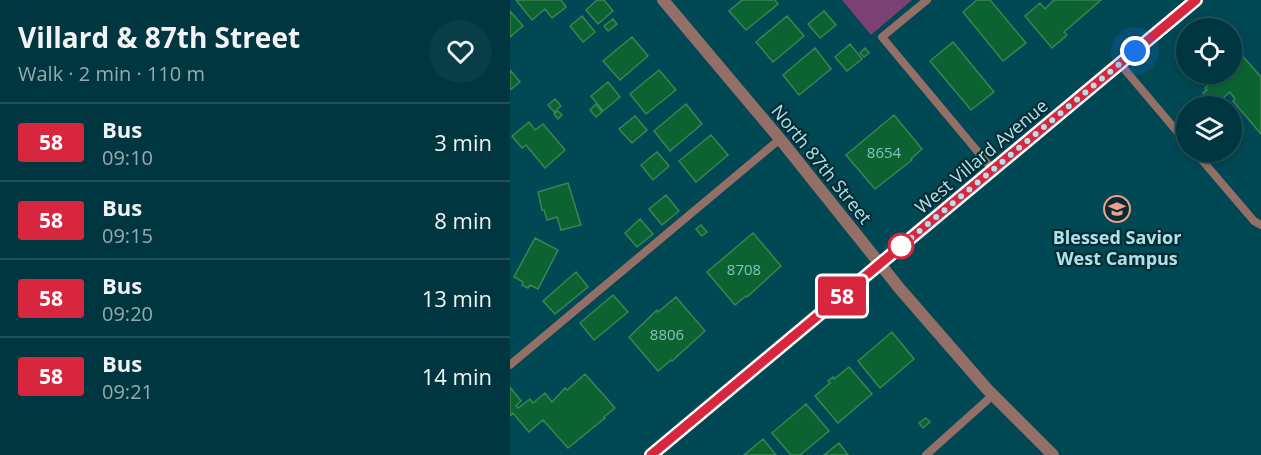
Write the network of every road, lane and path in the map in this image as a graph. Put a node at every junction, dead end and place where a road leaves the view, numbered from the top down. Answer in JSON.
{"nodes":[{"id":1,"x":663,"y":0,"type":"edge"},
{"id":2,"x":927,"y":0,"type":"edge"},
{"id":3,"x":1196,"y":0,"type":"edge"},
{"id":4,"x":1120,"y":64,"type":"junction"},
{"id":5,"x":1176,"y":130,"type":"edge"},
{"id":6,"x":780,"y":139,"type":"junction"},
{"id":7,"x":1204,"y":162,"type":"edge"},
{"id":8,"x":993,"y":170,"type":"junction"},
{"id":9,"x":1261,"y":225,"type":"edge"},
{"id":10,"x":880,"y":264,"type":"junction"},
{"id":11,"x":510,"y":366,"type":"edge"},
{"id":12,"x":993,"y":395,"type":"junction"},
{"id":13,"x":651,"y":455,"type":"edge"},
{"id":14,"x":926,"y":455,"type":"edge"},
{"id":15,"x":1053,"y":455,"type":"edge"}],
"edges":[{"from":1,"to":6,"type":"street","name":"North 87th Street"},
{"from":2,"to":8,"type":"lane"},
{"from":3,"to":4,"type":"street","name":"West Villard Avenue"},
{"from":4,"to":5,"type":"lane"},
{"from":4,"to":8,"type":"street","name":"West Villard Avenue"},
{"from":6,"to":10,"type":"street","name":"North 87th Street"},
{"from":6,"to":11,"type":"lane"},
{"from":7,"to":9,"type":"lane"},
{"from":8,"to":10,"type":"street","name":"West Villard Avenue"},
{"from":10,"to":12,"type":"street","name":"North 87th Street"},
{"from":10,"to":13,"type":"street","name":"West Villard Avenue"},
{"from":12,"to":14,"type":"lane"},
{"from":12,"to":15,"type":"street","name":"North 87th Street"}]}
